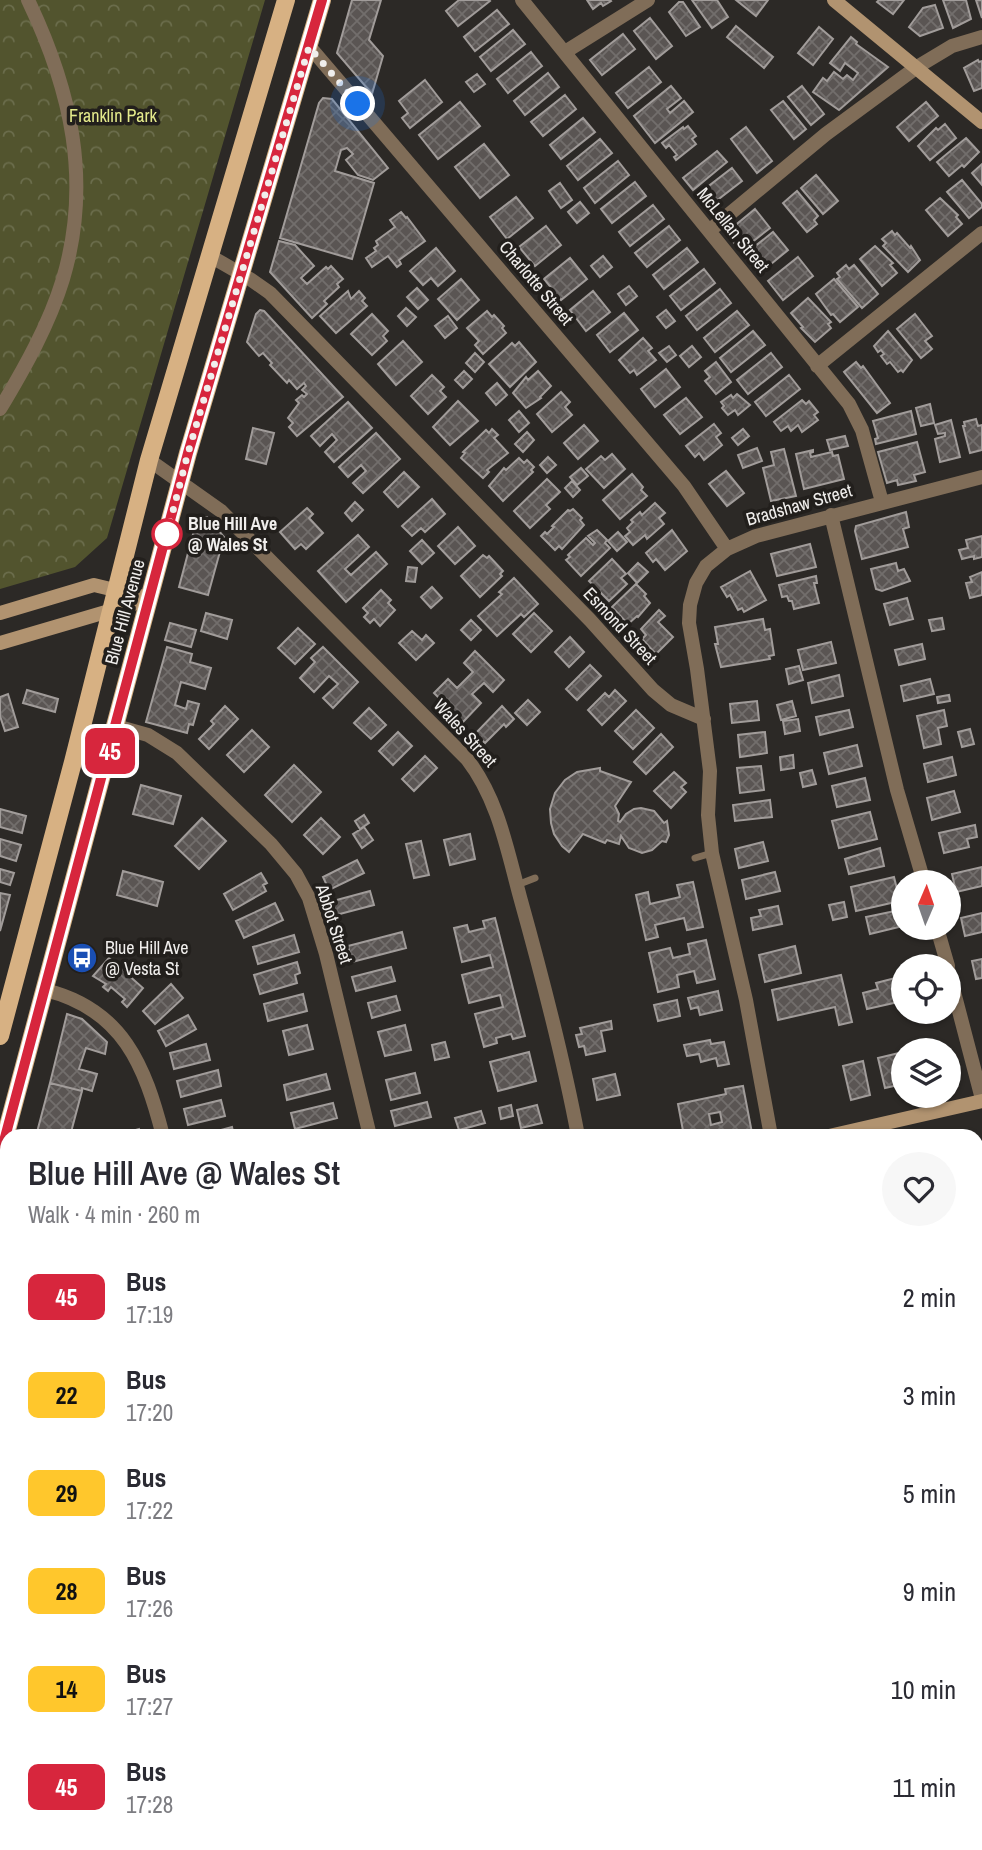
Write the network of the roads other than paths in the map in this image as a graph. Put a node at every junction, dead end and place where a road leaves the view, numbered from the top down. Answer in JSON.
{"nodes":[{"id":1,"x":28,"y":0,"type":"edge"},
{"id":2,"x":286,"y":0,"type":"edge"},
{"id":3,"x":322,"y":0,"type":"edge"},
{"id":4,"x":522,"y":0,"type":"edge"},
{"id":5,"x":648,"y":0,"type":"edge"},
{"id":6,"x":834,"y":0,"type":"edge"},
{"id":7,"x":982,"y":37,"type":"edge"},
{"id":8,"x":309,"y":47,"type":"junction"},
{"id":9,"x":565,"y":52,"type":"junction"},
{"id":10,"x":917,"y":67,"type":"junction"},
{"id":11,"x":982,"y":122,"type":"edge"},
{"id":12,"x":709,"y":232,"type":"junction"},
{"id":13,"x":982,"y":233,"type":"edge"},
{"id":14,"x":210,"y":256,"type":"junction"},
{"id":15,"x":241,"y":273,"type":"junction"},
{"id":16,"x":817,"y":366,"type":"junction"},
{"id":17,"x":0,"y":409,"type":"edge"},
{"id":18,"x":149,"y":460,"type":"junction"},
{"id":19,"x":982,"y":477,"type":"edge"},
{"id":20,"x":181,"y":482,"type":"junction"},
{"id":21,"x":881,"y":502,"type":"junction"},
{"id":22,"x":831,"y":515,"type":"junction"},
{"id":23,"x":727,"y":549,"type":"junction"},
{"id":24,"x":116,"y":591,"type":"junction"},
{"id":25,"x":150,"y":598,"type":"junction"},
{"id":26,"x":111,"y":610,"type":"junction"},
{"id":27,"x":0,"y":613,"type":"edge"},
{"id":28,"x":0,"y":643,"type":"edge"},
{"id":29,"x":704,"y":719,"type":"junction"},
{"id":30,"x":116,"y":726,"type":"junction"},
{"id":31,"x":712,"y":853,"type":"junction"},
{"id":32,"x":695,"y":858,"type":"dead end"},
{"id":33,"x":920,"y":870,"type":"edge"},
{"id":34,"x":535,"y":878,"type":"dead end"},
{"id":35,"x":517,"y":885,"type":"junction"},
{"id":36,"x":45,"y":990,"type":"junction"},
{"id":37,"x":961,"y":1018,"type":"edge"},
{"id":38,"x":0,"y":1036,"type":"edge"},
{"id":39,"x":982,"y":1100,"type":"edge"},
{"id":40,"x":7,"y":1129,"type":"edge"},
{"id":41,"x":161,"y":1129,"type":"edge"},
{"id":42,"x":368,"y":1129,"type":"edge"},
{"id":43,"x":577,"y":1129,"type":"edge"},
{"id":44,"x":770,"y":1129,"type":"edge"},
{"id":45,"x":859,"y":1129,"type":"edge"}],
"edges":[{"from":1,"to":17,"type":"street"},
{"from":2,"to":14,"type":"main road","name":"Blue Hill Avenue"},
{"from":3,"to":8,"type":"main road","name":"Blue Hill Avenue"},
{"from":4,"to":9,"type":"street","name":"McLellan Street"},
{"from":5,"to":9,"type":"street"},
{"from":6,"to":10,"type":"main road"},
{"from":7,"to":10,"type":"street"},
{"from":8,"to":15,"type":"main road","name":"Blue Hill Avenue"},
{"from":8,"to":23,"type":"street","name":"Charlotte Street"},
{"from":9,"to":12,"type":"street","name":"McLellan Street"},
{"from":10,"to":11,"type":"main road"},
{"from":10,"to":12,"type":"street"},
{"from":12,"to":16,"type":"street","name":"McLellan Street"},
{"from":13,"to":16,"type":"street"},
{"from":14,"to":15,"type":"street","name":"Esmond Street"},
{"from":14,"to":18,"type":"main road","name":"Blue Hill Avenue"},
{"from":15,"to":20,"type":"main road","name":"Blue Hill Avenue"},
{"from":15,"to":29,"type":"street","name":"Esmond Street"},
{"from":16,"to":21,"type":"street","name":"McLellan Street"},
{"from":18,"to":20,"type":"street","name":"Wales Street"},
{"from":18,"to":24,"type":"main road","name":"Blue Hill Avenue"},
{"from":19,"to":21,"type":"street","name":"Bradshaw Street"},
{"from":20,"to":25,"type":"main road","name":"Blue Hill Avenue"},
{"from":20,"to":35,"type":"street","name":"Wales Street"},
{"from":21,"to":22,"type":"street","name":"Bradshaw Street"},
{"from":22,"to":23,"type":"street","name":"Bradshaw Street"},
{"from":22,"to":33,"type":"street"},
{"from":23,"to":29,"type":"street","name":"Bradshaw Street"},
{"from":24,"to":25,"type":"main road"},
{"from":24,"to":26,"type":"main road","name":"Blue Hill Avenue"},
{"from":24,"to":27,"type":"main road"},
{"from":25,"to":26,"type":"main road"},
{"from":25,"to":30,"type":"main road","name":"Blue Hill Avenue"},
{"from":26,"to":28,"type":"main road"},
{"from":26,"to":38,"type":"main road","name":"Blue Hill Avenue"},
{"from":29,"to":31,"type":"street"},
{"from":30,"to":36,"type":"main road","name":"Blue Hill Avenue"},
{"from":30,"to":42,"type":"street","name":"Abbot Street"},
{"from":31,"to":32,"type":"lane"},
{"from":31,"to":44,"type":"street"},
{"from":34,"to":35,"type":"lane"},
{"from":35,"to":43,"type":"street","name":"Wales Street"},
{"from":36,"to":40,"type":"main road","name":"Blue Hill Avenue"},
{"from":36,"to":41,"type":"street"},
{"from":37,"to":39,"type":"street"},
{"from":39,"to":45,"type":"main road"}]}
